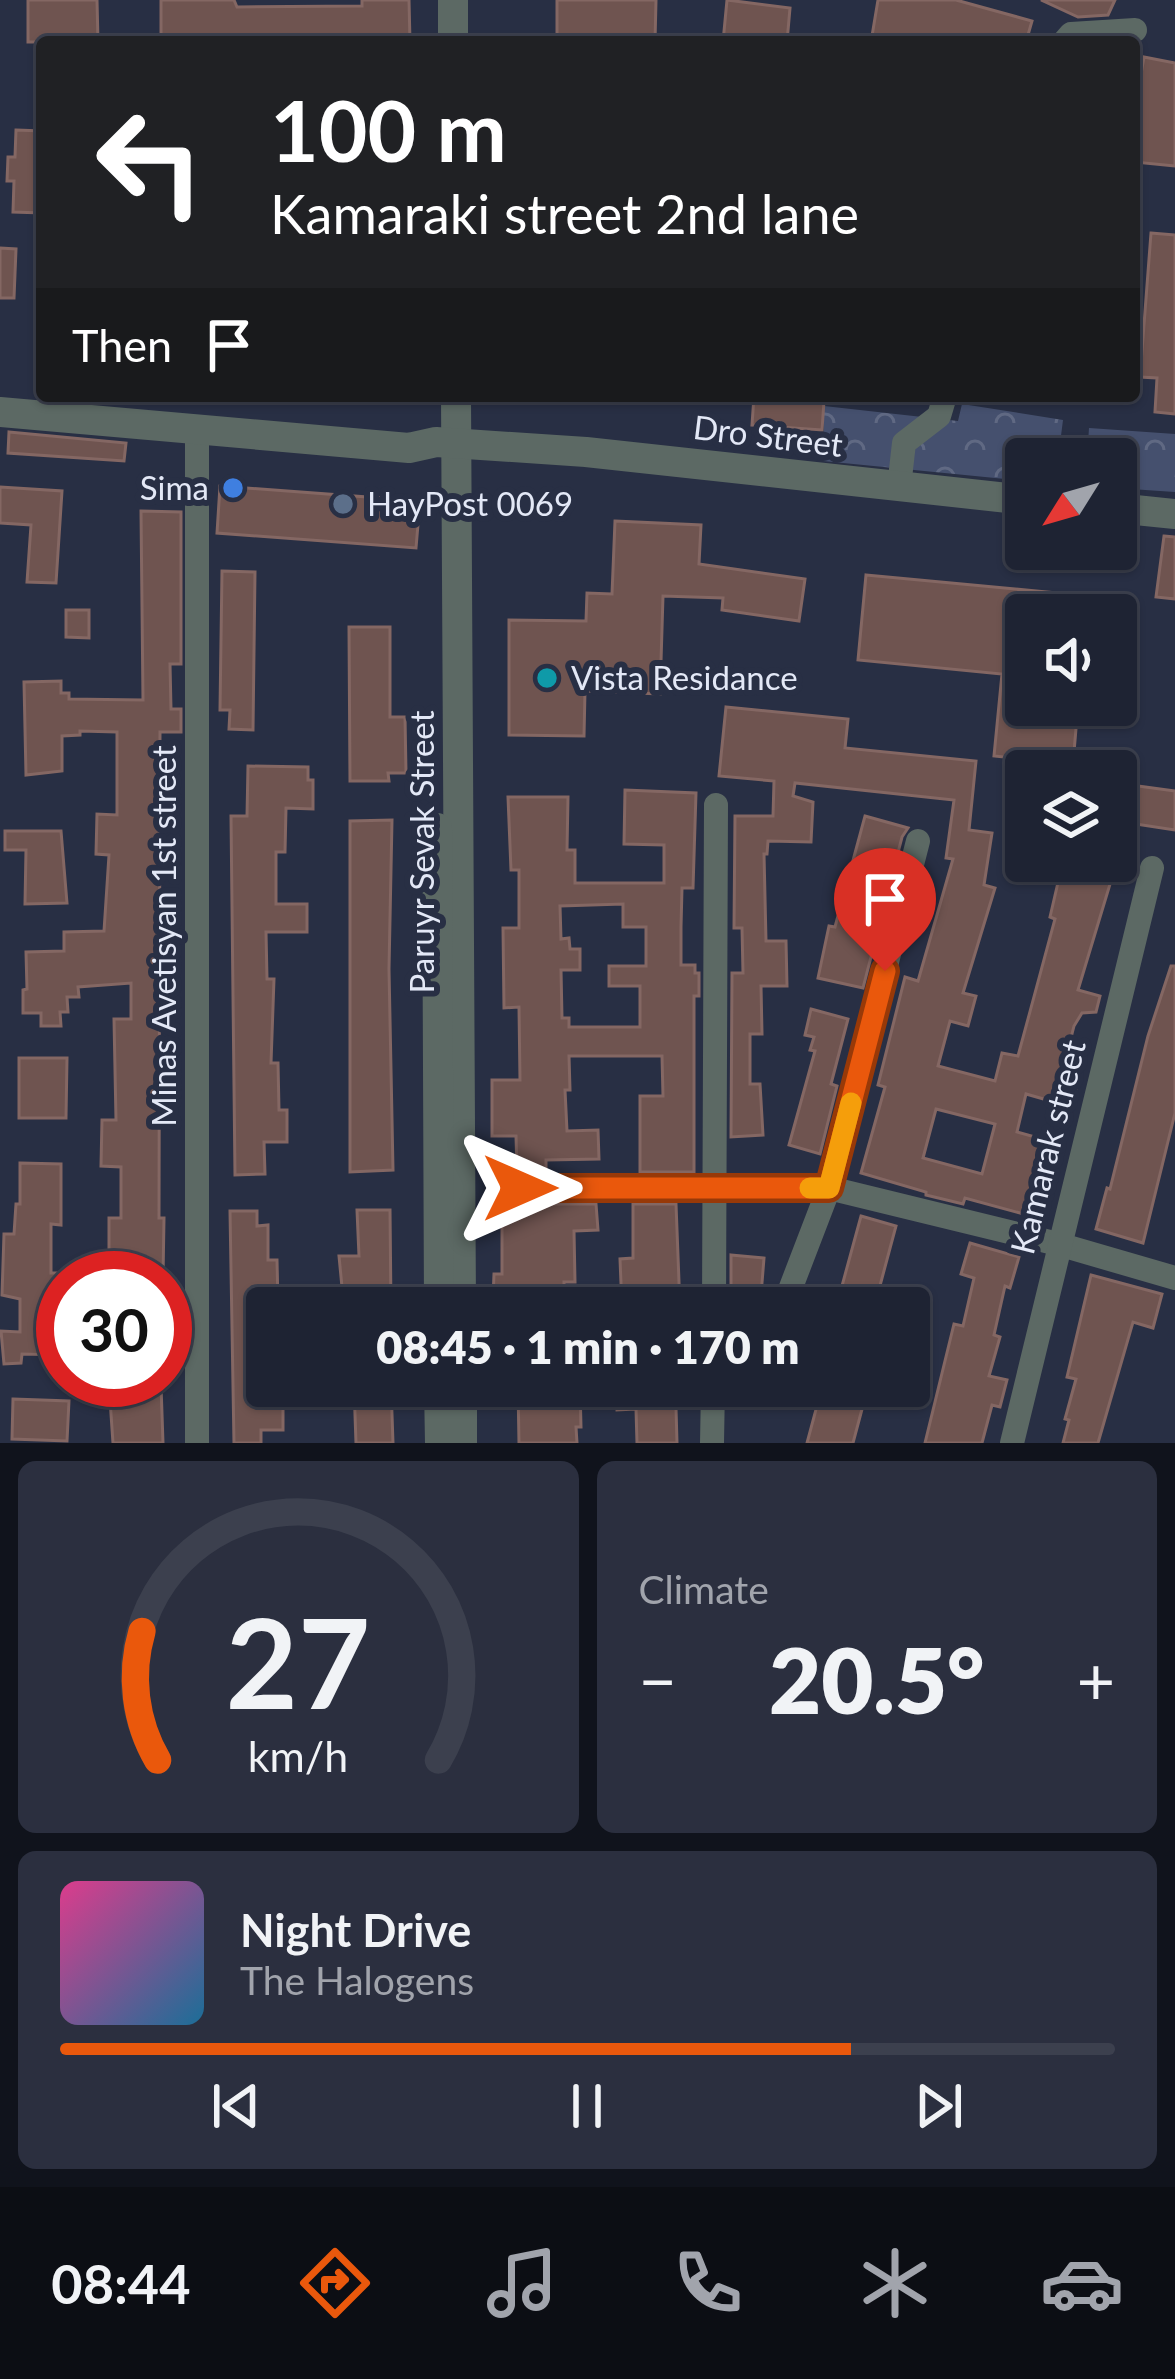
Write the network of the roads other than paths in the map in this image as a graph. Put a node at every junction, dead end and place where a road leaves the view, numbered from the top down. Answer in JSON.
{"nodes":[{"id":1,"x":434,"y":0,"type":"edge"},
{"id":2,"x":453,"y":0,"type":"edge"},
{"id":3,"x":1135,"y":30,"type":"dead end"},
{"id":4,"x":434,"y":36,"type":"edge"},
{"id":5,"x":454,"y":36,"type":"edge"},
{"id":6,"x":1069,"y":36,"type":"edge"},
{"id":7,"x":0,"y":400,"type":"edge"},
{"id":8,"x":437,"y":402,"type":"edge"},
{"id":9,"x":454,"y":402,"type":"edge"},
{"id":10,"x":943,"y":402,"type":"edge"},
{"id":11,"x":0,"y":412,"type":"edge"},
{"id":12,"x":197,"y":430,"type":"junction"},
{"id":13,"x":446,"y":442,"type":"junction"},
{"id":14,"x":898,"y":488,"type":"junction"},
{"id":15,"x":1005,"y":498,"type":"edge"},
{"id":16,"x":1137,"y":510,"type":"edge"},
{"id":17,"x":1175,"y":514,"type":"edge"},
{"id":18,"x":716,"y":805,"type":"dead end"},
{"id":19,"x":918,"y":841,"type":"dead end"},
{"id":20,"x":1152,"y":868,"type":"dead end"},
{"id":21,"x":717,"y":1187,"type":"junction"},
{"id":22,"x":520,"y":1188,"type":"dead end"},
{"id":23,"x":829,"y":1188,"type":"junction"},
{"id":24,"x":1058,"y":1244,"type":"junction"},
{"id":25,"x":1175,"y":1278,"type":"edge"},
{"id":26,"x":439,"y":1287,"type":"edge"},
{"id":27,"x":461,"y":1287,"type":"edge"},
{"id":28,"x":715,"y":1287,"type":"edge"},
{"id":29,"x":791,"y":1287,"type":"edge"},
{"id":30,"x":439,"y":1407,"type":"edge"},
{"id":31,"x":461,"y":1407,"type":"edge"},
{"id":32,"x":713,"y":1407,"type":"edge"},
{"id":33,"x":197,"y":1443,"type":"edge"},
{"id":34,"x":440,"y":1443,"type":"edge"},
{"id":35,"x":462,"y":1443,"type":"edge"},
{"id":36,"x":712,"y":1443,"type":"edge"},
{"id":37,"x":1012,"y":1443,"type":"edge"}],
"edges":[{"from":1,"to":4,"type":"street"},
{"from":2,"to":5,"type":"street"},
{"from":3,"to":6,"type":"street"},
{"from":7,"to":13,"type":"street"},
{"from":8,"to":13,"type":"street","name":"Paruyr Sevak Street"},
{"from":9,"to":13,"type":"street","name":"Paruyr Sevak Street"},
{"from":10,"to":14,"type":"street"},
{"from":11,"to":12,"type":"street","name":"Dro Street"},
{"from":12,"to":13,"type":"street","name":"Dro Street"},
{"from":12,"to":33,"type":"street","name":"Minas Avetisyan 1st street"},
{"from":13,"to":14,"type":"street","name":"Dro Street"},
{"from":13,"to":26,"type":"street","name":"Paruyr Sevak Street"},
{"from":13,"to":27,"type":"street","name":"Paruyr Sevak Street"},
{"from":14,"to":15,"type":"street","name":"Dro Street"},
{"from":16,"to":17,"type":"street"},
{"from":18,"to":21,"type":"street"},
{"from":19,"to":23,"type":"street"},
{"from":20,"to":24,"type":"street","name":"Kamarak street"},
{"from":21,"to":22,"type":"street"},
{"from":21,"to":23,"type":"street"},
{"from":21,"to":28,"type":"street"},
{"from":23,"to":24,"type":"street"},
{"from":23,"to":29,"type":"street"},
{"from":24,"to":25,"type":"street"},
{"from":24,"to":37,"type":"street","name":"Kamarak street"},
{"from":30,"to":34,"type":"street"},
{"from":31,"to":35,"type":"street"},
{"from":32,"to":36,"type":"street"}]}
